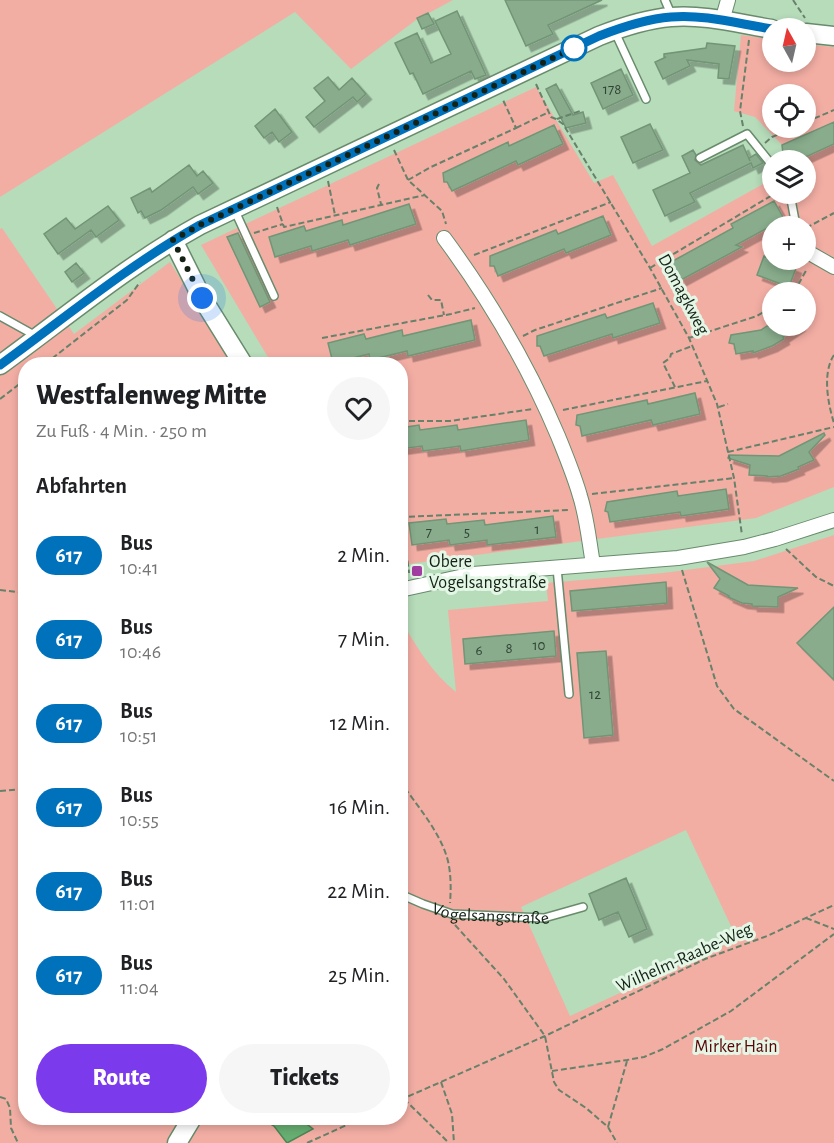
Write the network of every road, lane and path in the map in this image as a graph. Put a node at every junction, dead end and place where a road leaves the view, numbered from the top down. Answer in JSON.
{"nodes":[{"id":1,"x":728,"y":0,"type":"edge"},
{"id":2,"x":668,"y":8,"type":"edge"},
{"id":3,"x":722,"y":21,"type":"junction"},
{"id":4,"x":751,"y":25,"type":"junction"},
{"id":5,"x":762,"y":27,"type":"edge"},
{"id":6,"x":614,"y":30,"type":"junction"},
{"id":7,"x":816,"y":34,"type":"edge"},
{"id":8,"x":834,"y":36,"type":"edge"},
{"id":9,"x":536,"y":84,"type":"dead end"},
{"id":10,"x":503,"y":99,"type":"dead end"},
{"id":11,"x":646,"y":99,"type":"dead end"},
{"id":12,"x":834,"y":110,"type":"edge"},
{"id":13,"x":549,"y":111,"type":"junction"},
{"id":14,"x":580,"y":111,"type":"dead end"},
{"id":15,"x":816,"y":118,"type":"edge"},
{"id":16,"x":556,"y":119,"type":"junction"},
{"id":17,"x":516,"y":128,"type":"junction"},
{"id":18,"x":747,"y":134,"type":"junction"},
{"id":19,"x":771,"y":138,"type":"edge"},
{"id":20,"x":758,"y":148,"type":"junction"},
{"id":21,"x":394,"y":150,"type":"dead end"},
{"id":22,"x":762,"y":153,"type":"edge"},
{"id":23,"x":700,"y":158,"type":"dead end"},
{"id":24,"x":408,"y":180,"type":"junction"},
{"id":25,"x":328,"y":181,"type":"dead end"},
{"id":26,"x":379,"y":184,"type":"dead end"},
{"id":27,"x":424,"y":195,"type":"junction"},
{"id":28,"x":762,"y":201,"type":"edge"},
{"id":29,"x":611,"y":202,"type":"junction"},
{"id":30,"x":381,"y":205,"type":"junction"},
{"id":31,"x":277,"y":206,"type":"dead end"},
{"id":32,"x":234,"y":209,"type":"junction"},
{"id":33,"x":834,"y":213,"type":"edge"},
{"id":34,"x":335,"y":215,"type":"junction"},
{"id":35,"x":816,"y":223,"type":"edge"},
{"id":36,"x":283,"y":224,"type":"junction"},
{"id":37,"x":246,"y":235,"type":"junction"},
{"id":38,"x":444,"y":238,"type":"joint"},
{"id":39,"x":173,"y":240,"type":"junction"},
{"id":40,"x":816,"y":257,"type":"edge"},
{"id":41,"x":460,"y":260,"type":"junction"},
{"id":42,"x":834,"y":267,"type":"edge"},
{"id":43,"x":650,"y":268,"type":"junction"},
{"id":44,"x":134,"y":284,"type":"dead end"},
{"id":45,"x":662,"y":288,"type":"junction"},
{"id":46,"x":428,"y":295,"type":"dead end"},
{"id":47,"x":274,"y":297,"type":"dead end"},
{"id":48,"x":490,"y":304,"type":"junction"},
{"id":49,"x":762,"y":313,"type":"edge"},
{"id":50,"x":444,"y":315,"type":"junction"},
{"id":51,"x":0,"y":316,"type":"edge"},
{"id":52,"x":38,"y":338,"type":"junction"},
{"id":53,"x":322,"y":338,"type":"dead end"},
{"id":54,"x":689,"y":338,"type":"junction"},
{"id":55,"x":511,"y":341,"type":"junction"},
{"id":56,"x":692,"y":346,"type":"junction"},
{"id":57,"x":834,"y":355,"type":"edge"},
{"id":58,"x":54,"y":357,"type":"edge"},
{"id":59,"x":239,"y":357,"type":"edge"},
{"id":60,"x":0,"y":365,"type":"edge"},
{"id":61,"x":707,"y":381,"type":"junction"},
{"id":62,"x":18,"y":385,"type":"edge"},
{"id":63,"x":675,"y":387,"type":"junction"},
{"id":64,"x":0,"y":399,"type":"edge"},
{"id":65,"x":728,"y":404,"type":"dead end"},
{"id":66,"x":718,"y":407,"type":"junction"},
{"id":67,"x":546,"y":410,"type":"junction"},
{"id":68,"x":408,"y":421,"type":"edge"},
{"id":69,"x":834,"y":425,"type":"edge"},
{"id":70,"x":728,"y":452,"type":"junction"},
{"id":71,"x":734,"y":478,"type":"junction"},
{"id":72,"x":580,"y":495,"type":"junction"},
{"id":73,"x":584,"y":509,"type":"junction"},
{"id":74,"x":408,"y":517,"type":"edge"},
{"id":75,"x":834,"y":520,"type":"edge"},
{"id":76,"x":775,"y":539,"type":"junction"},
{"id":77,"x":744,"y":547,"type":"junction"},
{"id":78,"x":678,"y":558,"type":"junction"},
{"id":79,"x":593,"y":564,"type":"junction"},
{"id":80,"x":557,"y":568,"type":"junction"},
{"id":81,"x":834,"y":586,"type":"edge"},
{"id":82,"x":408,"y":589,"type":"edge"},
{"id":83,"x":0,"y":590,"type":"edge"},
{"id":84,"x":18,"y":592,"type":"edge"},
{"id":85,"x":569,"y":694,"type":"dead end"},
{"id":86,"x":834,"y":781,"type":"edge"},
{"id":87,"x":18,"y":790,"type":"edge"},
{"id":88,"x":0,"y":791,"type":"edge"},
{"id":89,"x":408,"y":793,"type":"edge"},
{"id":90,"x":408,"y":897,"type":"edge"},
{"id":91,"x":834,"y":905,"type":"edge"},
{"id":92,"x":583,"y":907,"type":"dead end"},
{"id":93,"x":452,"y":914,"type":"junction"},
{"id":94,"x":805,"y":918,"type":"junction"},
{"id":95,"x":834,"y":929,"type":"edge"},
{"id":96,"x":834,"y":934,"type":"edge"},
{"id":97,"x":545,"y":1036,"type":"junction"},
{"id":98,"x":627,"y":1060,"type":"junction"},
{"id":99,"x":552,"y":1071,"type":"junction"},
{"id":100,"x":441,"y":1082,"type":"junction"},
{"id":101,"x":0,"y":1097,"type":"edge"},
{"id":102,"x":408,"y":1097,"type":"edge"},
{"id":103,"x":408,"y":1105,"type":"edge"},
{"id":104,"x":188,"y":1125,"type":"edge"},
{"id":105,"x":347,"y":1125,"type":"edge"},
{"id":106,"x":608,"y":1127,"type":"junction"},
{"id":107,"x":311,"y":1142,"type":"edge"},
{"id":108,"x":18,"y":1143,"type":"edge"},
{"id":109,"x":177,"y":1143,"type":"edge"},
{"id":110,"x":306,"y":1143,"type":"edge"},
{"id":111,"x":452,"y":1143,"type":"edge"},
{"id":112,"x":617,"y":1143,"type":"edge"}],
"edges":[{"from":1,"to":3,"type":"street"},
{"from":2,"to":3,"type":"street"},
{"from":2,"to":6,"type":"street"},
{"from":3,"to":4,"type":"street"},
{"from":4,"to":5,"type":"street"},
{"from":4,"to":18,"type":"path"},
{"from":6,"to":11,"type":"lane"},
{"from":6,"to":32,"type":"street"},
{"from":7,"to":8,"type":"street"},
{"from":9,"to":13,"type":"path","name":"Domagkweg"},
{"from":10,"to":17,"type":"path"},
{"from":12,"to":15,"type":"path"},
{"from":13,"to":16,"type":"path","name":"Domagkweg"},
{"from":13,"to":17,"type":"path"},
{"from":14,"to":16,"type":"path"},
{"from":16,"to":29,"type":"path","name":"Domagkweg"},
{"from":17,"to":24,"type":"path"},
{"from":18,"to":20,"type":"lane"},
{"from":18,"to":23,"type":"lane"},
{"from":19,"to":20,"type":"path"},
{"from":20,"to":22,"type":"lane"},
{"from":21,"to":24,"type":"path"},
{"from":24,"to":27,"type":"path"},
{"from":25,"to":34,"type":"path"},
{"from":26,"to":30,"type":"path"},
{"from":27,"to":30,"type":"path"},
{"from":27,"to":38,"type":"path"},
{"from":28,"to":43,"type":"path"},
{"from":29,"to":41,"type":"path"},
{"from":29,"to":43,"type":"path","name":"Domagkweg"},
{"from":30,"to":34,"type":"path"},
{"from":31,"to":36,"type":"path"},
{"from":32,"to":37,"type":"lane"},
{"from":32,"to":39,"type":"street"},
{"from":33,"to":35,"type":"path"},
{"from":34,"to":36,"type":"path"},
{"from":36,"to":37,"type":"path"},
{"from":37,"to":47,"type":"lane"},
{"from":38,"to":41,"type":"street"},
{"from":39,"to":52,"type":"street"},
{"from":39,"to":59,"type":"street"},
{"from":40,"to":42,"type":"street"},
{"from":41,"to":48,"type":"street"},
{"from":43,"to":45,"type":"path","name":"Domagkweg"},
{"from":44,"to":58,"type":"path"},
{"from":45,"to":54,"type":"path","name":"Domagkweg"},
{"from":45,"to":55,"type":"path"},
{"from":46,"to":50,"type":"path"},
{"from":48,"to":50,"type":"path"},
{"from":48,"to":55,"type":"street"},
{"from":49,"to":54,"type":"path"},
{"from":50,"to":53,"type":"path"},
{"from":51,"to":52,"type":"lane"},
{"from":52,"to":60,"type":"street"},
{"from":54,"to":56,"type":"path","name":"Domagkweg"},
{"from":55,"to":67,"type":"street"},
{"from":56,"to":61,"type":"path","name":"Domagkweg"},
{"from":56,"to":63,"type":"path"},
{"from":57,"to":69,"type":"path"},
{"from":61,"to":63,"type":"path"},
{"from":61,"to":66,"type":"path","name":"Domagkweg"},
{"from":62,"to":64,"type":"path"},
{"from":63,"to":67,"type":"path"},
{"from":65,"to":66,"type":"path"},
{"from":66,"to":70,"type":"path","name":"Domagkweg"},
{"from":67,"to":68,"type":"path"},
{"from":67,"to":72,"type":"street"},
{"from":69,"to":70,"type":"path"},
{"from":70,"to":71,"type":"path","name":"Domagkweg"},
{"from":71,"to":72,"type":"path"},
{"from":71,"to":77,"type":"path","name":"Domagkweg"},
{"from":72,"to":73,"type":"street"},
{"from":73,"to":74,"type":"path"},
{"from":73,"to":79,"type":"street"},
{"from":75,"to":76,"type":"street"},
{"from":76,"to":77,"type":"street"},
{"from":76,"to":81,"type":"path"},
{"from":77,"to":78,"type":"street"},
{"from":78,"to":79,"type":"street"},
{"from":78,"to":86,"type":"path"},
{"from":79,"to":80,"type":"street"},
{"from":80,"to":82,"type":"street"},
{"from":80,"to":85,"type":"lane"},
{"from":83,"to":84,"type":"path"},
{"from":87,"to":88,"type":"path"},
{"from":89,"to":93,"type":"path"},
{"from":90,"to":93,"type":"lane","name":"Vogelsangstraße"},
{"from":91,"to":94,"type":"path","name":"Wilhelm-Raabe-Weg"},
{"from":92,"to":93,"type":"lane","name":"Vogelsangstraße"},
{"from":93,"to":97,"type":"path"},
{"from":94,"to":95,"type":"path"},
{"from":94,"to":97,"type":"path","name":"Wilhelm-Raabe-Weg"},
{"from":96,"to":98,"type":"path"},
{"from":97,"to":99,"type":"path"},
{"from":97,"to":100,"type":"path","name":"Wilhelm-Raabe-Weg"},
{"from":98,"to":99,"type":"path"},
{"from":98,"to":106,"type":"path"},
{"from":99,"to":106,"type":"path"},
{"from":100,"to":102,"type":"path","name":"Wilhelm-Raabe-Weg"},
{"from":100,"to":111,"type":"path"},
{"from":101,"to":108,"type":"path"},
{"from":103,"to":111,"type":"path"},
{"from":104,"to":109,"type":"street"},
{"from":105,"to":107,"type":"path"},
{"from":106,"to":112,"type":"path"},
{"from":107,"to":110,"type":"path"}]}
